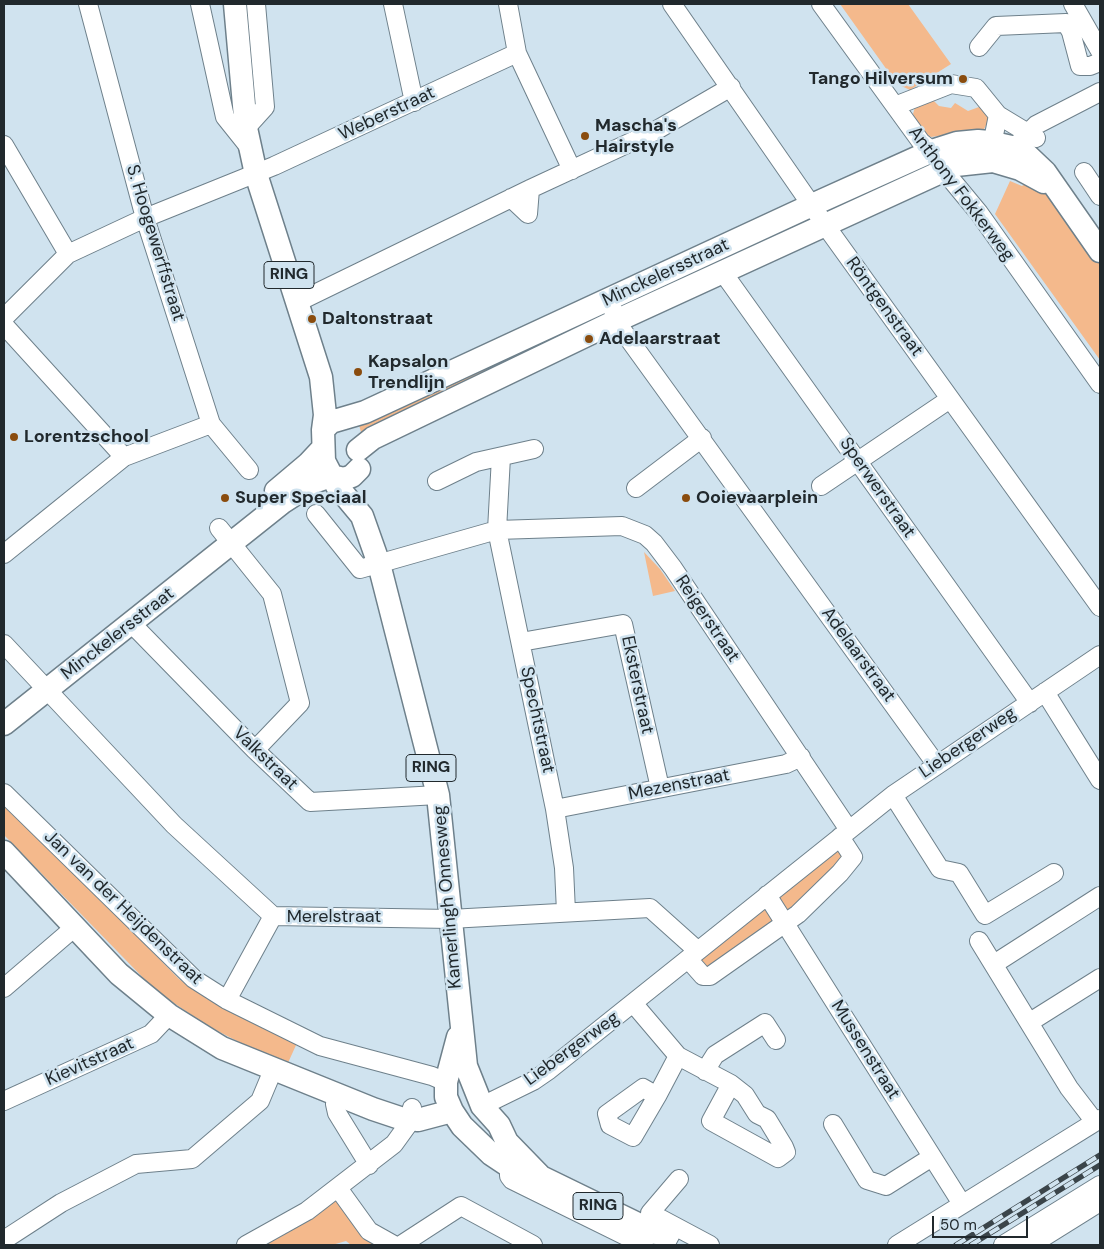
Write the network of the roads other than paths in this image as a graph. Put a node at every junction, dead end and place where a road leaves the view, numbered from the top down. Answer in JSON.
{"nodes":[{"id":1,"x":88,"y":4,"type":"edge"},
{"id":2,"x":200,"y":4,"type":"edge"},
{"id":3,"x":235,"y":4,"type":"edge"},
{"id":4,"x":256,"y":4,"type":"edge"},
{"id":5,"x":393,"y":4,"type":"edge"},
{"id":6,"x":508,"y":4,"type":"edge"},
{"id":7,"x":672,"y":4,"type":"edge"},
{"id":8,"x":822,"y":4,"type":"edge"},
{"id":9,"x":1073,"y":4,"type":"edge"},
{"id":10,"x":979,"y":47,"type":"dead end"},
{"id":11,"x":1100,"y":51,"type":"edge"},
{"id":12,"x":517,"y":53,"type":"junction"},
{"id":13,"x":1100,"y":62,"type":"edge"},
{"id":14,"x":731,"y":87,"type":"junction"},
{"id":15,"x":1100,"y":92,"type":"edge"},
{"id":16,"x":414,"y":102,"type":"junction"},
{"id":17,"x":1100,"y":102,"type":"edge"},
{"id":18,"x":895,"y":106,"type":"junction"},
{"id":19,"x":998,"y":115,"type":"junction"},
{"id":20,"x":248,"y":139,"type":"junction"},
{"id":21,"x":989,"y":142,"type":"junction"},
{"id":22,"x":4,"y":145,"type":"edge"},
{"id":23,"x":1024,"y":148,"type":"junction"},
{"id":24,"x":932,"y":151,"type":"junction"},
{"id":25,"x":572,"y":170,"type":"junction"},
{"id":26,"x":945,"y":170,"type":"junction"},
{"id":27,"x":1084,"y":172,"type":"dead end"},
{"id":28,"x":256,"y":174,"type":"junction"},
{"id":29,"x":1100,"y":196,"type":"edge"},
{"id":30,"x":812,"y":205,"type":"junction"},
{"id":31,"x":145,"y":218,"type":"junction"},
{"id":32,"x":825,"y":225,"type":"junction"},
{"id":33,"x":1100,"y":251,"type":"edge"},
{"id":34,"x":68,"y":254,"type":"junction"},
{"id":35,"x":725,"y":272,"type":"junction"},
{"id":36,"x":298,"y":302,"type":"junction"},
{"id":37,"x":613,"y":310,"type":"junction"},
{"id":38,"x":4,"y":318,"type":"edge"},
{"id":39,"x":7,"y":337,"type":"edge"},
{"id":40,"x":321,"y":377,"type":"junction"},
{"id":41,"x":1100,"y":384,"type":"edge"},
{"id":42,"x":950,"y":399,"type":"junction"},
{"id":43,"x":349,"y":418,"type":"junction"},
{"id":44,"x":211,"y":424,"type":"junction"},
{"id":45,"x":702,"y":438,"type":"junction"},
{"id":46,"x":323,"y":439,"type":"junction"},
{"id":47,"x":534,"y":449,"type":"dead end"},
{"id":48,"x":124,"y":457,"type":"junction"},
{"id":49,"x":501,"y":457,"type":"junction"},
{"id":50,"x":358,"y":459,"type":"junction"},
{"id":51,"x":857,"y":460,"type":"junction"},
{"id":52,"x":249,"y":470,"type":"dead end"},
{"id":53,"x":331,"y":476,"type":"junction"},
{"id":54,"x":437,"y":481,"type":"dead end"},
{"id":55,"x":821,"y":486,"type":"dead end"},
{"id":56,"x":636,"y":488,"type":"dead end"},
{"id":57,"x":316,"y":514,"type":"dead end"},
{"id":58,"x":362,"y":516,"type":"junction"},
{"id":59,"x":498,"y":530,"type":"junction"},
{"id":60,"x":229,"y":540,"type":"junction"},
{"id":61,"x":4,"y":554,"type":"edge"},
{"id":62,"x":379,"y":564,"type":"junction"},
{"id":63,"x":1100,"y":607,"type":"edge"},
{"id":64,"x":132,"y":624,"type":"junction"},
{"id":65,"x":521,"y":642,"type":"junction"},
{"id":66,"x":4,"y":644,"type":"edge"},
{"id":67,"x":1100,"y":655,"type":"edge"},
{"id":68,"x":43,"y":686,"type":"junction"},
{"id":69,"x":1045,"y":692,"type":"junction"},
{"id":70,"x":1030,"y":702,"type":"junction"},
{"id":71,"x":4,"y":708,"type":"edge"},
{"id":72,"x":4,"y":724,"type":"edge"},
{"id":73,"x":255,"y":750,"type":"junction"},
{"id":74,"x":801,"y":757,"type":"junction"},
{"id":75,"x":936,"y":764,"type":"junction"},
{"id":76,"x":1100,"y":780,"type":"edge"},
{"id":77,"x":660,"y":788,"type":"junction"},
{"id":78,"x":4,"y":793,"type":"edge"},
{"id":79,"x":438,"y":795,"type":"junction"},
{"id":80,"x":893,"y":795,"type":"junction"},
{"id":81,"x":555,"y":809,"type":"junction"},
{"id":82,"x":845,"y":833,"type":"junction"},
{"id":83,"x":4,"y":852,"type":"edge"},
{"id":84,"x":1054,"y":873,"type":"dead end"},
{"id":85,"x":767,"y":895,"type":"junction"},
{"id":86,"x":1100,"y":896,"type":"edge"},
{"id":87,"x":566,"y":912,"type":"junction"},
{"id":88,"x":273,"y":916,"type":"junction"},
{"id":89,"x":450,"y":919,"type":"junction"},
{"id":90,"x":786,"y":924,"type":"junction"},
{"id":91,"x":75,"y":927,"type":"junction"},
{"id":92,"x":979,"y":941,"type":"dead end"},
{"id":93,"x":693,"y":955,"type":"junction"},
{"id":94,"x":994,"y":964,"type":"junction"},
{"id":95,"x":1100,"y":978,"type":"edge"},
{"id":96,"x":4,"y":988,"type":"edge"},
{"id":97,"x":226,"y":1000,"type":"junction"},
{"id":98,"x":633,"y":1003,"type":"junction"},
{"id":99,"x":169,"y":1015,"type":"junction"},
{"id":100,"x":1030,"y":1022,"type":"junction"},
{"id":101,"x":461,"y":1027,"type":"junction"},
{"id":102,"x":776,"y":1040,"type":"dead end"},
{"id":103,"x":678,"y":1056,"type":"junction"},
{"id":104,"x":273,"y":1070,"type":"junction"},
{"id":105,"x":705,"y":1071,"type":"junction"},
{"id":106,"x":472,"y":1084,"type":"junction"},
{"id":107,"x":731,"y":1084,"type":"dead end"},
{"id":108,"x":337,"y":1094,"type":"junction"},
{"id":109,"x":657,"y":1096,"type":"dead end"},
{"id":110,"x":448,"y":1097,"type":"junction"},
{"id":111,"x":4,"y":1101,"type":"edge"},
{"id":112,"x":492,"y":1102,"type":"junction"},
{"id":113,"x":411,"y":1114,"type":"junction"},
{"id":114,"x":1098,"y":1120,"type":"edge"},
{"id":115,"x":833,"y":1124,"type":"dead end"},
{"id":116,"x":499,"y":1125,"type":"junction"},
{"id":117,"x":476,"y":1141,"type":"junction"},
{"id":118,"x":932,"y":1157,"type":"junction"},
{"id":119,"x":369,"y":1165,"type":"junction"},
{"id":120,"x":509,"y":1166,"type":"junction"},
{"id":121,"x":541,"y":1177,"type":"junction"},
{"id":122,"x":679,"y":1179,"type":"dead end"},
{"id":123,"x":1100,"y":1185,"type":"edge"},
{"id":124,"x":338,"y":1188,"type":"junction"},
{"id":125,"x":1100,"y":1202,"type":"edge"},
{"id":126,"x":962,"y":1204,"type":"junction"},
{"id":127,"x":658,"y":1233,"type":"edge"},
{"id":128,"x":4,"y":1240,"type":"edge"},
{"id":129,"x":246,"y":1245,"type":"edge"},
{"id":130,"x":394,"y":1245,"type":"edge"},
{"id":131,"x":401,"y":1245,"type":"edge"},
{"id":132,"x":533,"y":1245,"type":"edge"},
{"id":133,"x":710,"y":1245,"type":"edge"},
{"id":134,"x":897,"y":1245,"type":"edge"},
{"id":135,"x":1003,"y":1245,"type":"edge"},
{"id":136,"x":1031,"y":1245,"type":"edge"}],
"edges":[{"from":1,"to":31,"type":"street","name":"S. Hoogewerffstraat"},
{"from":2,"to":20,"type":"street","name":"Kamerlingh Onnesweg"},
{"from":3,"to":20,"type":"main road","name":"Kamerlingh Onnesweg","number":"RING"},
{"from":4,"to":20,"type":"street"},
{"from":5,"to":16,"type":"street"},
{"from":6,"to":12,"type":"street"},
{"from":7,"to":14,"type":"street","name":"Röntgenstraat"},
{"from":8,"to":18,"type":"street","name":"Anthony Fokkerweg"},
{"from":9,"to":11,"type":"street"},
{"from":10,"to":13,"type":"street"},
{"from":12,"to":16,"type":"street","name":"Weberstraat"},
{"from":12,"to":25,"type":"street"},
{"from":14,"to":25,"type":"street"},
{"from":14,"to":30,"type":"street","name":"Röntgenstraat"},
{"from":15,"to":23,"type":"street"},
{"from":16,"to":28,"type":"street","name":"Weberstraat"},
{"from":17,"to":23,"type":"street"},
{"from":18,"to":19,"type":"street"},
{"from":18,"to":24,"type":"street","name":"Anthony Fokkerweg"},
{"from":19,"to":21,"type":"street"},
{"from":19,"to":23,"type":"street"},
{"from":20,"to":28,"type":"main road","name":"Kamerlingh Onnesweg","number":"RING"},
{"from":21,"to":23,"type":"main road","name":"Minckelersstraat"},
{"from":21,"to":24,"type":"main road","name":"Minckelersstraat"},
{"from":22,"to":34,"type":"street"},
{"from":23,"to":26,"type":"main road","name":"Minckelersstraat"},
{"from":23,"to":33,"type":"main road"},
{"from":24,"to":26,"type":"street","name":"Anthony Fokkerweg"},
{"from":24,"to":30,"type":"main road","name":"Minckelersstraat"},
{"from":25,"to":36,"type":"street"},
{"from":26,"to":32,"type":"main road","name":"Minckelersstraat"},
{"from":26,"to":41,"type":"street","name":"Anthony Fokkerweg"},
{"from":27,"to":29,"type":"street"},
{"from":28,"to":31,"type":"street","name":"Weberstraat"},
{"from":28,"to":36,"type":"main road","name":"Kamerlingh Onnesweg","number":"RING"},
{"from":30,"to":32,"type":"street","name":"Röntgenstraat"},
{"from":30,"to":37,"type":"main road","name":"Minckelersstraat"},
{"from":31,"to":34,"type":"street","name":"Weberstraat"},
{"from":31,"to":44,"type":"street","name":"S. Hoogewerffstraat"},
{"from":32,"to":35,"type":"main road","name":"Minckelersstraat"},
{"from":32,"to":42,"type":"street","name":"Röntgenstraat"},
{"from":34,"to":38,"type":"street","name":"Weberstraat"},
{"from":35,"to":37,"type":"main road","name":"Minckelersstraat"},
{"from":35,"to":51,"type":"street","name":"Sperwerstraat"},
{"from":36,"to":40,"type":"main road","name":"Kamerlingh Onnesweg","number":"RING"},
{"from":37,"to":43,"type":"main road","name":"Minckelersstraat"},
{"from":37,"to":45,"type":"street","name":"Adelaarstraat"},
{"from":37,"to":50,"type":"main road","name":"Minckelersstraat"},
{"from":39,"to":48,"type":"street"},
{"from":40,"to":43,"type":"main road","name":"Kamerlingh Onnesweg","number":"RING"},
{"from":40,"to":46,"type":"main road","name":"Kamerlingh Onnesweg","number":"RING"},
{"from":42,"to":51,"type":"street"},
{"from":42,"to":63,"type":"street","name":"Röntgenstraat"},
{"from":43,"to":46,"type":"main road","name":"Minckelersstraat"},
{"from":43,"to":50,"type":"main road","name":"Kamerlingh Onnesweg","number":"RING"},
{"from":44,"to":48,"type":"street"},
{"from":44,"to":52,"type":"street","name":"S. Hoogewerffstraat"},
{"from":45,"to":56,"type":"street"},
{"from":45,"to":75,"type":"street","name":"Adelaarstraat"},
{"from":46,"to":53,"type":"main road","name":"Kamerlingh Onnesweg","number":"RING"},
{"from":46,"to":60,"type":"main road","name":"Minckelersstraat"},
{"from":47,"to":49,"type":"street"},
{"from":48,"to":61,"type":"street"},
{"from":49,"to":54,"type":"street"},
{"from":49,"to":59,"type":"street"},
{"from":50,"to":53,"type":"main road","name":"Minckelersstraat"},
{"from":50,"to":58,"type":"main road","name":"Kamerlingh Onnesweg","number":"RING"},
{"from":51,"to":55,"type":"street"},
{"from":51,"to":70,"type":"street","name":"Sperwerstraat"},
{"from":53,"to":58,"type":"main road","name":"Kamerlingh Onnesweg","number":"RING"},
{"from":53,"to":60,"type":"main road","name":"Minckelersstraat"},
{"from":57,"to":62,"type":"street"},
{"from":58,"to":62,"type":"main road","name":"Kamerlingh Onnesweg","number":"RING"},
{"from":59,"to":62,"type":"street","name":"Reigerstraat"},
{"from":59,"to":65,"type":"street","name":"Spechtstraat"},
{"from":59,"to":74,"type":"street","name":"Reigerstraat"},
{"from":60,"to":64,"type":"main road","name":"Minckelersstraat"},
{"from":60,"to":68,"type":"main road","name":"Minckelersstraat"},
{"from":60,"to":73,"type":"street"},
{"from":62,"to":79,"type":"main road","name":"Kamerlingh Onnesweg","number":"RING"},
{"from":64,"to":68,"type":"main road","name":"Minckelersstraat"},
{"from":64,"to":73,"type":"street","name":"Valkstraat"},
{"from":65,"to":77,"type":"street","name":"Eksterstraat"},
{"from":65,"to":81,"type":"street","name":"Spechtstraat"},
{"from":66,"to":68,"type":"street","name":"Merelstraat"},
{"from":67,"to":69,"type":"street","name":"Liebergerweg"},
{"from":68,"to":71,"type":"main road","name":"Minckelersstraat"},
{"from":68,"to":72,"type":"main road","name":"Minckelersstraat"},
{"from":68,"to":88,"type":"street","name":"Merelstraat"},
{"from":69,"to":70,"type":"street","name":"Liebergerweg"},
{"from":69,"to":76,"type":"street"},
{"from":70,"to":75,"type":"street","name":"Liebergerweg"},
{"from":73,"to":79,"type":"street","name":"Valkstraat"},
{"from":74,"to":77,"type":"street","name":"Mezenstraat"},
{"from":74,"to":82,"type":"street","name":"Reigerstraat"},
{"from":75,"to":80,"type":"street","name":"Liebergerweg"},
{"from":77,"to":81,"type":"street","name":"Mezenstraat"},
{"from":78,"to":97,"type":"street","name":"Jan van der Heijdenstraat"},
{"from":79,"to":89,"type":"main road","name":"Kamerlingh Onnesweg","number":"RING"},
{"from":80,"to":82,"type":"street","name":"Liebergerweg"},
{"from":80,"to":84,"type":"street"},
{"from":81,"to":87,"type":"street","name":"Spechtstraat"},
{"from":82,"to":85,"type":"street","name":"Liebergerweg"},
{"from":82,"to":90,"type":"street"},
{"from":83,"to":91,"type":"main road"},
{"from":85,"to":90,"type":"street","name":"Mussenstraat"},
{"from":85,"to":93,"type":"street","name":"Liebergerweg"},
{"from":86,"to":94,"type":"street"},
{"from":87,"to":89,"type":"street","name":"Merelstraat"},
{"from":87,"to":93,"type":"street","name":"Merelstraat"},
{"from":88,"to":89,"type":"street","name":"Merelstraat"},
{"from":88,"to":97,"type":"street"},
{"from":89,"to":101,"type":"main road","name":"Kamerlingh Onnesweg","number":"RING"},
{"from":90,"to":93,"type":"street"},
{"from":90,"to":118,"type":"street","name":"Mussenstraat"},
{"from":91,"to":96,"type":"street"},
{"from":91,"to":99,"type":"main road"},
{"from":92,"to":94,"type":"street"},
{"from":93,"to":98,"type":"street","name":"Liebergerweg"},
{"from":94,"to":100,"type":"street"},
{"from":95,"to":100,"type":"street"},
{"from":97,"to":110,"type":"street","name":"Jan van der Heijdenstraat"},
{"from":98,"to":103,"type":"street","name":"Liebergerweg"},
{"from":98,"to":112,"type":"street","name":"Liebergerweg"},
{"from":99,"to":104,"type":"main road"},
{"from":99,"to":111,"type":"street","name":"Kievitstraat"},
{"from":100,"to":114,"type":"street"},
{"from":101,"to":106,"type":"main road","name":"Kamerlingh Onnesweg","number":"RING"},
{"from":101,"to":110,"type":"main road","name":"Kamerlingh Onnesweg","number":"RING"},
{"from":102,"to":105,"type":"street"},
{"from":103,"to":105,"type":"street","name":"Liebergerweg"},
{"from":103,"to":109,"type":"street"},
{"from":104,"to":108,"type":"main road"},
{"from":104,"to":128,"type":"street"},
{"from":105,"to":107,"type":"street","name":"Liebergerweg"},
{"from":106,"to":110,"type":"main road"},
{"from":106,"to":112,"type":"main road","number":"RING"},
{"from":108,"to":113,"type":"main road"},
{"from":108,"to":119,"type":"street"},
{"from":110,"to":113,"type":"main road"},
{"from":110,"to":117,"type":"main road","number":"RING"},
{"from":112,"to":116,"type":"main road","number":"RING"},
{"from":113,"to":119,"type":"street"},
{"from":114,"to":126,"type":"street"},
{"from":115,"to":118,"type":"street"},
{"from":116,"to":117,"type":"main road"},
{"from":116,"to":121,"type":"main road","number":"RING"},
{"from":117,"to":120,"type":"main road","number":"RING"},
{"from":118,"to":126,"type":"street","name":"Mussenstraat"},
{"from":119,"to":124,"type":"street"},
{"from":120,"to":121,"type":"main road","number":"RING"},
{"from":120,"to":127,"type":"street"},
{"from":121,"to":127,"type":"main road","number":"RING"},
{"from":122,"to":127,"type":"street"},
{"from":123,"to":135,"type":"street"},
{"from":124,"to":129,"type":"street"},
{"from":124,"to":130,"type":"street"},
{"from":125,"to":136,"type":"street"},
{"from":126,"to":134,"type":"street"},
{"from":127,"to":133,"type":"street"},
{"from":131,"to":132,"type":"street"}]}
